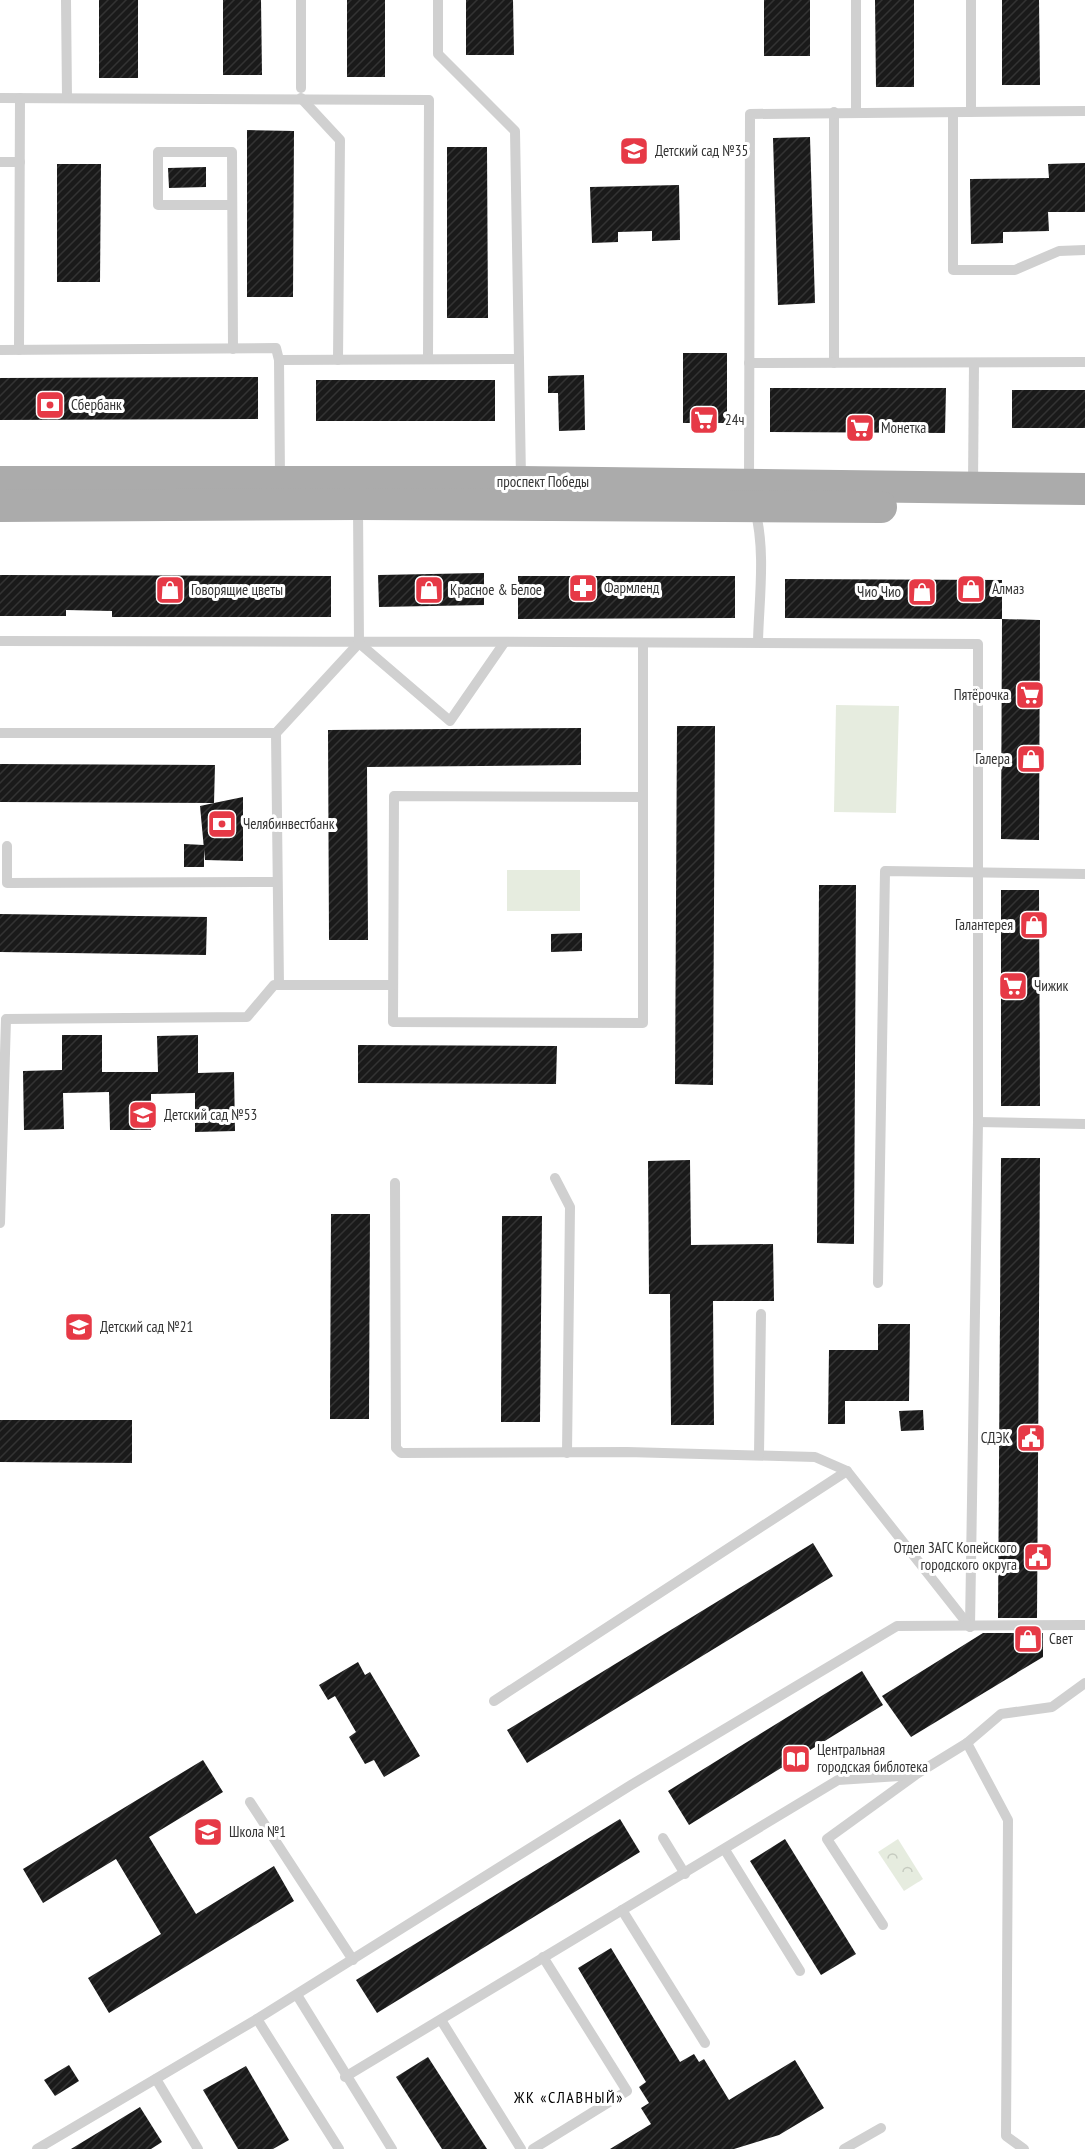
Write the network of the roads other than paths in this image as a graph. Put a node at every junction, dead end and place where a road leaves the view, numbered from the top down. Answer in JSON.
{"nodes":[{"id":1,"x":66,"y":0,"type":"edge"},
{"id":2,"x":302,"y":0,"type":"edge"},
{"id":3,"x":438,"y":0,"type":"edge"},
{"id":4,"x":856,"y":0,"type":"edge"},
{"id":5,"x":971,"y":0,"type":"edge"},
{"id":6,"x":301,"y":93,"type":"junction"},
{"id":7,"x":0,"y":98,"type":"edge"},
{"id":8,"x":20,"y":98,"type":"junction"},
{"id":9,"x":67,"y":98,"type":"junction"},
{"id":10,"x":856,"y":111,"type":"junction"},
{"id":11,"x":1085,"y":111,"type":"edge"},
{"id":12,"x":834,"y":112,"type":"junction"},
{"id":13,"x":971,"y":112,"type":"junction"},
{"id":14,"x":953,"y":113,"type":"junction"},
{"id":15,"x":0,"y":162,"type":"edge"},
{"id":16,"x":20,"y":162,"type":"junction"},
{"id":17,"x":232,"y":205,"type":"junction"},
{"id":18,"x":1085,"y":250,"type":"edge"},
{"id":19,"x":233,"y":349,"type":"junction"},
{"id":20,"x":0,"y":350,"type":"edge"},
{"id":21,"x":19,"y":350,"type":"junction"},
{"id":22,"x":428,"y":359,"type":"junction"},
{"id":23,"x":519,"y":359,"type":"junction"},
{"id":24,"x":279,"y":360,"type":"junction"},
{"id":25,"x":338,"y":360,"type":"junction"},
{"id":26,"x":1085,"y":362,"type":"edge"},
{"id":27,"x":749,"y":363,"type":"junction"},
{"id":28,"x":834,"y":363,"type":"junction"},
{"id":29,"x":974,"y":363,"type":"junction"},
{"id":30,"x":0,"y":482,"type":"edge"},
{"id":31,"x":280,"y":482,"type":"junction"},
{"id":32,"x":521,"y":482,"type":"junction"},
{"id":33,"x":973,"y":488,"type":"junction"},
{"id":34,"x":1085,"y":489,"type":"edge"},
{"id":35,"x":751,"y":495,"type":"junction"},
{"id":36,"x":358,"y":504,"type":"junction"},
{"id":37,"x":0,"y":506,"type":"edge"},
{"id":38,"x":1085,"y":508,"type":"edge"},
{"id":39,"x":0,"y":641,"type":"edge"},
{"id":40,"x":759,"y":642,"type":"junction"},
{"id":41,"x":359,"y":643,"type":"junction"},
{"id":42,"x":504,"y":643,"type":"junction"},
{"id":43,"x":643,"y":644,"type":"junction"},
{"id":44,"x":0,"y":733,"type":"edge"},
{"id":45,"x":276,"y":733,"type":"junction"},
{"id":46,"x":643,"y":797,"type":"junction"},
{"id":47,"x":7,"y":846,"type":"dead end"},
{"id":48,"x":978,"y":873,"type":"junction"},
{"id":49,"x":1085,"y":874,"type":"edge"},
{"id":50,"x":277,"y":882,"type":"junction"},
{"id":51,"x":279,"y":985,"type":"junction"},
{"id":52,"x":393,"y":985,"type":"junction"},
{"id":53,"x":978,"y":1122,"type":"junction"},
{"id":54,"x":1085,"y":1124,"type":"edge"},
{"id":55,"x":555,"y":1178,"type":"dead end"},
{"id":56,"x":395,"y":1183,"type":"dead end"},
{"id":57,"x":0,"y":1223,"type":"edge"},
{"id":58,"x":878,"y":1283,"type":"dead end"},
{"id":59,"x":761,"y":1314,"type":"dead end"},
{"id":60,"x":567,"y":1453,"type":"junction"},
{"id":61,"x":759,"y":1454,"type":"junction"},
{"id":62,"x":847,"y":1471,"type":"junction"},
{"id":63,"x":1085,"y":1625,"type":"edge"},
{"id":64,"x":970,"y":1627,"type":"junction"},
{"id":65,"x":1085,"y":1683,"type":"edge"},
{"id":66,"x":494,"y":1701,"type":"dead end"},
{"id":67,"x":967,"y":1743,"type":"junction"},
{"id":68,"x":915,"y":1774,"type":"junction"},
{"id":69,"x":250,"y":1802,"type":"dead end"},
{"id":70,"x":663,"y":1838,"type":"dead end"},
{"id":71,"x":725,"y":1850,"type":"junction"},
{"id":72,"x":685,"y":1874,"type":"junction"},
{"id":73,"x":622,"y":1910,"type":"junction"},
{"id":74,"x":882,"y":1925,"type":"dead end"},
{"id":75,"x":543,"y":1957,"type":"junction"},
{"id":76,"x":353,"y":1960,"type":"junction"},
{"id":77,"x":800,"y":1971,"type":"dead end"},
{"id":78,"x":297,"y":1995,"type":"junction"},
{"id":79,"x":257,"y":2019,"type":"junction"},
{"id":80,"x":441,"y":2020,"type":"junction"},
{"id":81,"x":705,"y":2043,"type":"dead end"},
{"id":82,"x":345,"y":2077,"type":"junction"},
{"id":83,"x":156,"y":2079,"type":"junction"},
{"id":84,"x":880,"y":2128,"type":"dead end"},
{"id":85,"x":37,"y":2149,"type":"edge"},
{"id":86,"x":198,"y":2149,"type":"edge"},
{"id":87,"x":339,"y":2149,"type":"edge"},
{"id":88,"x":392,"y":2149,"type":"edge"},
{"id":89,"x":521,"y":2149,"type":"edge"},
{"id":90,"x":533,"y":2149,"type":"edge"},
{"id":91,"x":844,"y":2149,"type":"edge"},
{"id":92,"x":1024,"y":2149,"type":"edge"}],
"edges":[{"from":1,"to":9,"type":"lane"},
{"from":2,"to":6,"type":"lane"},
{"from":3,"to":23,"type":"lane"},
{"from":4,"to":10,"type":"lane"},
{"from":5,"to":13,"type":"lane"},
{"from":6,"to":9,"type":"lane"},
{"from":6,"to":22,"type":"lane"},
{"from":6,"to":25,"type":"lane"},
{"from":7,"to":8,"type":"lane"},
{"from":8,"to":9,"type":"lane"},
{"from":8,"to":16,"type":"lane"},
{"from":10,"to":12,"type":"lane"},
{"from":10,"to":14,"type":"lane"},
{"from":11,"to":13,"type":"lane"},
{"from":12,"to":27,"type":"lane"},
{"from":12,"to":28,"type":"lane"},
{"from":13,"to":14,"type":"lane"},
{"from":14,"to":18,"type":"lane"},
{"from":15,"to":16,"type":"lane"},
{"from":16,"to":21,"type":"lane"},
{"from":17,"to":17,"type":"lane"},
{"from":17,"to":19,"type":"lane"},
{"from":19,"to":21,"type":"lane"},
{"from":19,"to":24,"type":"lane"},
{"from":20,"to":21,"type":"lane"},
{"from":22,"to":23,"type":"lane"},
{"from":22,"to":25,"type":"lane"},
{"from":23,"to":32,"type":"lane"},
{"from":24,"to":25,"type":"lane"},
{"from":24,"to":31,"type":"lane"},
{"from":26,"to":29,"type":"lane"},
{"from":27,"to":28,"type":"lane"},
{"from":27,"to":35,"type":"lane"},
{"from":28,"to":29,"type":"lane"},
{"from":29,"to":33,"type":"lane"},
{"from":30,"to":31,"type":"main road","name":"проспект Победы"},
{"from":31,"to":32,"type":"main road","name":"проспект Победы"},
{"from":32,"to":35,"type":"main road","name":"проспект Победы"},
{"from":33,"to":34,"type":"main road","name":"проспект Победы"},
{"from":33,"to":35,"type":"main road","name":"проспект Победы"},
{"from":35,"to":36,"type":"main road","name":"проспект Победы"},
{"from":35,"to":38,"type":"main road","name":"проспект Победы"},
{"from":35,"to":40,"type":"lane"},
{"from":36,"to":37,"type":"main road","name":"проспект Победы"},
{"from":36,"to":41,"type":"lane"},
{"from":39,"to":41,"type":"lane"},
{"from":40,"to":43,"type":"lane"},
{"from":40,"to":48,"type":"lane"},
{"from":41,"to":42,"type":"lane"},
{"from":41,"to":42,"type":"lane"},
{"from":41,"to":45,"type":"lane"},
{"from":42,"to":43,"type":"lane"},
{"from":43,"to":46,"type":"lane"},
{"from":44,"to":45,"type":"lane"},
{"from":45,"to":50,"type":"lane"},
{"from":46,"to":52,"type":"lane"},
{"from":46,"to":52,"type":"lane"},
{"from":47,"to":50,"type":"lane"},
{"from":48,"to":49,"type":"lane"},
{"from":48,"to":53,"type":"lane"},
{"from":48,"to":58,"type":"lane"},
{"from":50,"to":51,"type":"lane"},
{"from":51,"to":52,"type":"lane"},
{"from":51,"to":57,"type":"lane"},
{"from":53,"to":54,"type":"lane"},
{"from":53,"to":64,"type":"lane"},
{"from":55,"to":60,"type":"lane"},
{"from":56,"to":60,"type":"lane"},
{"from":59,"to":61,"type":"lane"},
{"from":60,"to":61,"type":"lane"},
{"from":61,"to":62,"type":"lane"},
{"from":62,"to":64,"type":"lane"},
{"from":62,"to":66,"type":"lane"},
{"from":63,"to":64,"type":"lane"},
{"from":64,"to":76,"type":"lane"},
{"from":65,"to":67,"type":"lane"},
{"from":67,"to":68,"type":"lane"},
{"from":67,"to":92,"type":"lane"},
{"from":68,"to":71,"type":"lane"},
{"from":68,"to":74,"type":"lane"},
{"from":69,"to":76,"type":"lane"},
{"from":70,"to":72,"type":"lane"},
{"from":71,"to":72,"type":"lane"},
{"from":71,"to":77,"type":"lane"},
{"from":72,"to":73,"type":"lane"},
{"from":73,"to":75,"type":"lane"},
{"from":73,"to":81,"type":"lane"},
{"from":75,"to":80,"type":"lane"},
{"from":75,"to":90,"type":"lane"},
{"from":76,"to":78,"type":"lane"},
{"from":78,"to":79,"type":"lane"},
{"from":78,"to":82,"type":"lane"},
{"from":79,"to":83,"type":"lane"},
{"from":79,"to":87,"type":"lane"},
{"from":80,"to":82,"type":"lane"},
{"from":80,"to":89,"type":"lane"},
{"from":82,"to":88,"type":"lane"},
{"from":83,"to":85,"type":"lane"},
{"from":83,"to":86,"type":"lane"},
{"from":84,"to":91,"type":"lane"}]}
